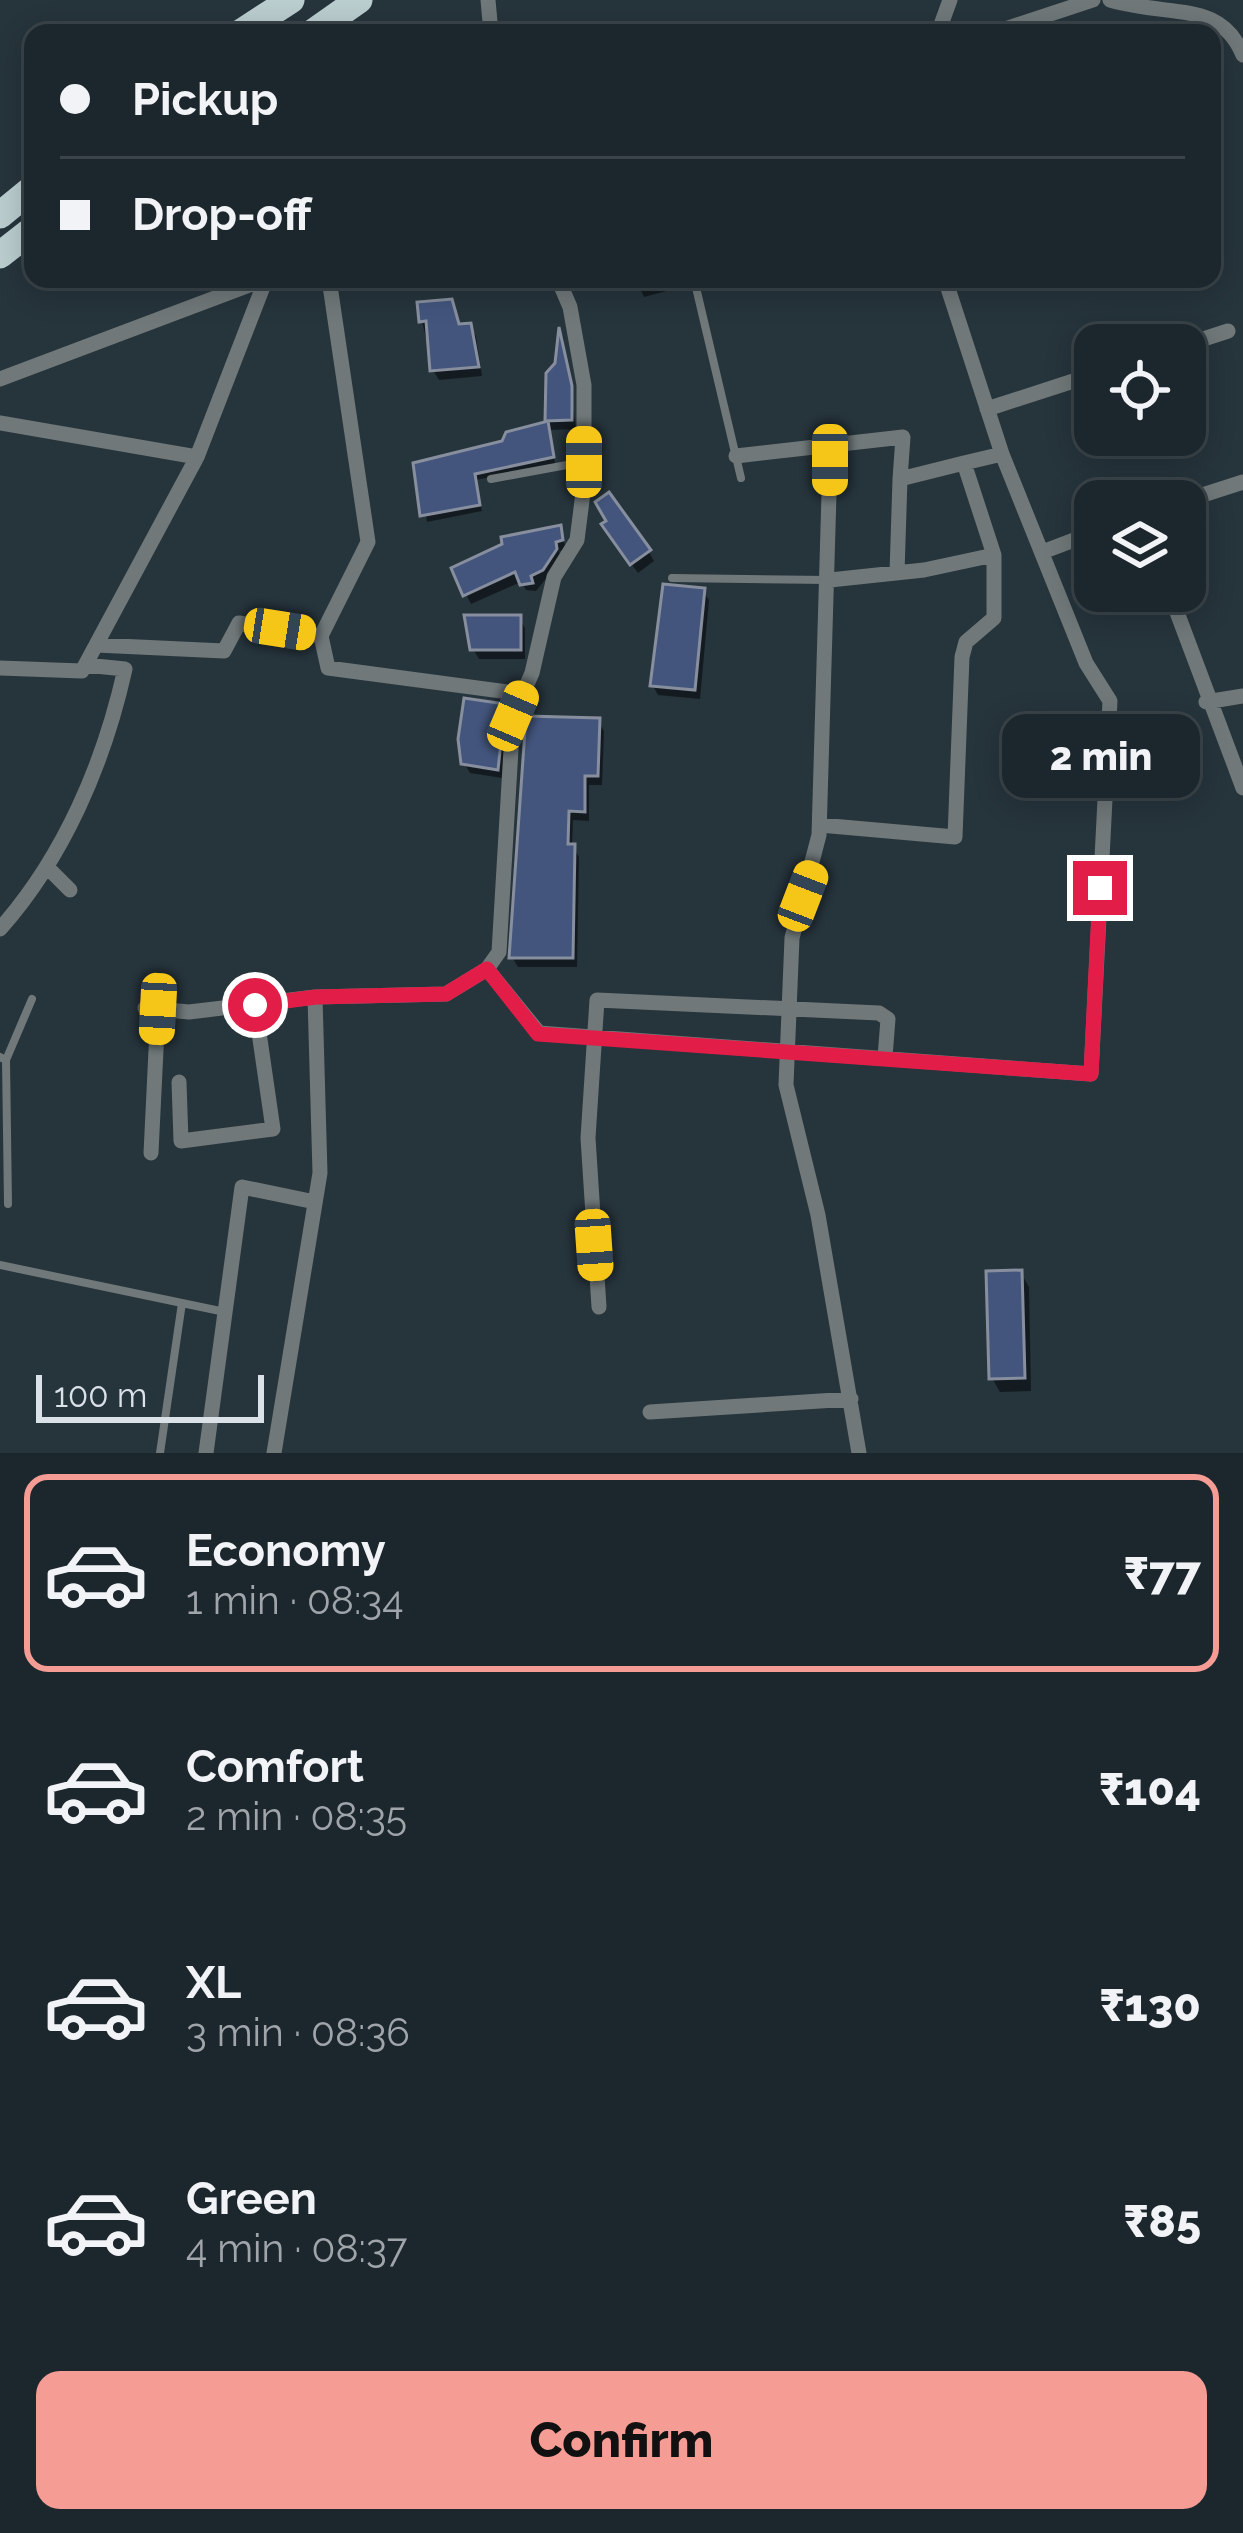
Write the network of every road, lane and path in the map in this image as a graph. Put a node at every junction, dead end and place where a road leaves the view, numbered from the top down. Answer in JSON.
{"nodes":[{"id":1,"x":291,"y":0,"type":"edge"},
{"id":2,"x":359,"y":0,"type":"edge"},
{"id":3,"x":1093,"y":0,"type":"edge"},
{"id":4,"x":1110,"y":0,"type":"edge"},
{"id":5,"x":254,"y":24,"type":"edge"},
{"id":6,"x":325,"y":24,"type":"edge"},
{"id":7,"x":1020,"y":24,"type":"edge"},
{"id":8,"x":1238,"y":28,"type":"edge"},
{"id":9,"x":1243,"y":55,"type":"edge"},
{"id":10,"x":24,"y":195,"type":"edge"},
{"id":11,"x":0,"y":215,"type":"edge"},
{"id":12,"x":24,"y":237,"type":"edge"},
{"id":13,"x":0,"y":255,"type":"edge"},
{"id":14,"x":241,"y":288,"type":"edge"},
{"id":15,"x":262,"y":288,"type":"edge"},
{"id":16,"x":330,"y":288,"type":"edge"},
{"id":17,"x":562,"y":288,"type":"edge"},
{"id":18,"x":696,"y":288,"type":"edge"},
{"id":19,"x":949,"y":288,"type":"edge"},
{"id":20,"x":1228,"y":331,"type":"dead end"},
{"id":21,"x":1206,"y":338,"type":"edge"},
{"id":22,"x":0,"y":379,"type":"edge"},
{"id":23,"x":1074,"y":381,"type":"edge"},
{"id":24,"x":987,"y":409,"type":"junction"},
{"id":25,"x":0,"y":423,"type":"edge"},
{"id":26,"x":1002,"y":454,"type":"junction"},
{"id":27,"x":736,"y":456,"type":"junction"},
{"id":28,"x":197,"y":457,"type":"junction"},
{"id":29,"x":830,"y":460,"type":"dead end"},
{"id":30,"x":584,"y":462,"type":"junction"},
{"id":31,"x":964,"y":463,"type":"junction"},
{"id":32,"x":491,"y":478,"type":"dead end"},
{"id":33,"x":741,"y":478,"type":"dead end"},
{"id":34,"x":900,"y":479,"type":"junction"},
{"id":35,"x":1243,"y":482,"type":"edge"},
{"id":36,"x":1206,"y":494,"type":"edge"},
{"id":37,"x":1074,"y":540,"type":"edge"},
{"id":38,"x":1045,"y":551,"type":"junction"},
{"id":39,"x":994,"y":555,"type":"junction"},
{"id":40,"x":897,"y":573,"type":"junction"},
{"id":41,"x":672,"y":578,"type":"dead end"},
{"id":42,"x":830,"y":580,"type":"junction"},
{"id":43,"x":1175,"y":612,"type":"edge"},
{"id":44,"x":321,"y":636,"type":"junction"},
{"id":45,"x":96,"y":645,"type":"junction"},
{"id":46,"x":86,"y":664,"type":"junction"},
{"id":47,"x":0,"y":668,"type":"edge"},
{"id":48,"x":523,"y":694,"type":"junction"},
{"id":49,"x":1243,"y":696,"type":"edge"},
{"id":50,"x":1206,"y":702,"type":"junction"},
{"id":51,"x":1243,"y":788,"type":"edge"},
{"id":52,"x":820,"y":825,"type":"junction"},
{"id":53,"x":50,"y":870,"type":"junction"},
{"id":54,"x":70,"y":890,"type":"dead end"},
{"id":55,"x":0,"y":929,"type":"edge"},
{"id":56,"x":487,"y":969,"type":"junction"},
{"id":57,"x":316,"y":997,"type":"junction"},
{"id":58,"x":32,"y":999,"type":"dead end"},
{"id":59,"x":255,"y":1005,"type":"junction"},
{"id":60,"x":788,"y":1009,"type":"junction"},
{"id":61,"x":594,"y":1042,"type":"junction"},
{"id":62,"x":787,"y":1050,"type":"junction"},
{"id":63,"x":885,"y":1057,"type":"junction"},
{"id":64,"x":3,"y":1058,"type":"edge"},
{"id":65,"x":179,"y":1082,"type":"dead end"},
{"id":66,"x":151,"y":1153,"type":"dead end"},
{"id":67,"x":315,"y":1202,"type":"junction"},
{"id":68,"x":8,"y":1204,"type":"dead end"},
{"id":69,"x":0,"y":1265,"type":"edge"},
{"id":70,"x":182,"y":1304,"type":"junction"},
{"id":71,"x":598,"y":1307,"type":"dead end"},
{"id":72,"x":225,"y":1312,"type":"junction"},
{"id":73,"x":851,"y":1399,"type":"junction"},
{"id":74,"x":650,"y":1412,"type":"dead end"},
{"id":75,"x":160,"y":1453,"type":"edge"},
{"id":76,"x":206,"y":1453,"type":"edge"},
{"id":77,"x":274,"y":1453,"type":"edge"},
{"id":78,"x":860,"y":1453,"type":"edge"}],
"edges":[{"from":1,"to":5,"type":"highway"},
{"from":2,"to":6,"type":"highway"},
{"from":3,"to":7,"type":"street"},
{"from":4,"to":8,"type":"street"},
{"from":8,"to":9,"type":"street"},
{"from":10,"to":11,"type":"highway"},
{"from":12,"to":13,"type":"highway"},
{"from":14,"to":22,"type":"street"},
{"from":15,"to":28,"type":"street"},
{"from":16,"to":44,"type":"street"},
{"from":17,"to":30,"type":"street"},
{"from":18,"to":27,"type":"lane"},
{"from":19,"to":24,"type":"street"},
{"from":20,"to":21,"type":"street"},
{"from":23,"to":24,"type":"street"},
{"from":24,"to":26,"type":"street"},
{"from":25,"to":28,"type":"street"},
{"from":26,"to":31,"type":"street"},
{"from":26,"to":38,"type":"street"},
{"from":27,"to":33,"type":"lane"},
{"from":27,"to":34,"type":"street"},
{"from":28,"to":45,"type":"street"},
{"from":29,"to":42,"type":"street"},
{"from":30,"to":32,"type":"lane"},
{"from":30,"to":48,"type":"street"},
{"from":31,"to":34,"type":"street"},
{"from":31,"to":39,"type":"street"},
{"from":34,"to":40,"type":"street"},
{"from":35,"to":36,"type":"street"},
{"from":37,"to":38,"type":"street"},
{"from":38,"to":63,"type":"street"},
{"from":39,"to":40,"type":"street"},
{"from":39,"to":52,"type":"street"},
{"from":40,"to":42,"type":"street"},
{"from":41,"to":42,"type":"lane"},
{"from":42,"to":52,"type":"street"},
{"from":43,"to":50,"type":"street"},
{"from":44,"to":45,"type":"street"},
{"from":44,"to":48,"type":"street"},
{"from":45,"to":46,"type":"street"},
{"from":46,"to":47,"type":"street"},
{"from":46,"to":53,"type":"street"},
{"from":48,"to":56,"type":"street"},
{"from":49,"to":50,"type":"street"},
{"from":50,"to":51,"type":"street"},
{"from":52,"to":60,"type":"street"},
{"from":53,"to":54,"type":"street"},
{"from":53,"to":55,"type":"street"},
{"from":56,"to":57,"type":"street"},
{"from":56,"to":61,"type":"street"},
{"from":57,"to":59,"type":"street"},
{"from":57,"to":67,"type":"street"},
{"from":58,"to":64,"type":"lane"},
{"from":59,"to":65,"type":"street"},
{"from":59,"to":66,"type":"street"},
{"from":60,"to":61,"type":"street"},
{"from":60,"to":62,"type":"street"},
{"from":60,"to":63,"type":"street"},
{"from":61,"to":62,"type":"street"},
{"from":61,"to":71,"type":"street"},
{"from":62,"to":63,"type":"street"},
{"from":62,"to":73,"type":"street"},
{"from":64,"to":68,"type":"lane"},
{"from":67,"to":72,"type":"street"},
{"from":67,"to":77,"type":"street"},
{"from":69,"to":70,"type":"lane"},
{"from":70,"to":72,"type":"lane"},
{"from":70,"to":75,"type":"lane"},
{"from":72,"to":76,"type":"street"},
{"from":73,"to":74,"type":"street"},
{"from":73,"to":78,"type":"street"}]}
